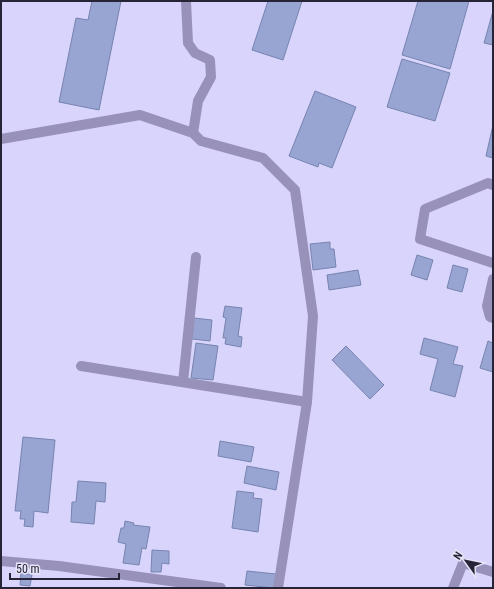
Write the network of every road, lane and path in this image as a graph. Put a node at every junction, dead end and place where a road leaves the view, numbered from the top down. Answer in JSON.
{"nodes":[{"id":1,"x":186,"y":1,"type":"edge"},
{"id":2,"x":193,"y":133,"type":"junction"},
{"id":3,"x":1,"y":139,"type":"edge"},
{"id":4,"x":493,"y":185,"type":"edge"},
{"id":5,"x":196,"y":257,"type":"dead end"},
{"id":6,"x":493,"y":263,"type":"edge"},
{"id":7,"x":493,"y":279,"type":"edge"},
{"id":8,"x":493,"y":318,"type":"edge"},
{"id":9,"x":81,"y":366,"type":"dead end"},
{"id":10,"x":183,"y":382,"type":"junction"},
{"id":11,"x":307,"y":402,"type":"junction"},
{"id":12,"x":1,"y":561,"type":"edge"},
{"id":13,"x":493,"y":572,"type":"edge"},
{"id":14,"x":221,"y":588,"type":"edge"},
{"id":15,"x":278,"y":588,"type":"edge"},
{"id":16,"x":453,"y":588,"type":"edge"}],
"edges":[{"from":1,"to":2,"type":"street"},
{"from":2,"to":3,"type":"street"},
{"from":2,"to":11,"type":"street"},
{"from":4,"to":6,"type":"street"},
{"from":5,"to":10,"type":"street"},
{"from":7,"to":8,"type":"street"},
{"from":9,"to":10,"type":"street"},
{"from":10,"to":11,"type":"street"},
{"from":11,"to":15,"type":"street"},
{"from":12,"to":14,"type":"street"},
{"from":13,"to":16,"type":"street"}]}
